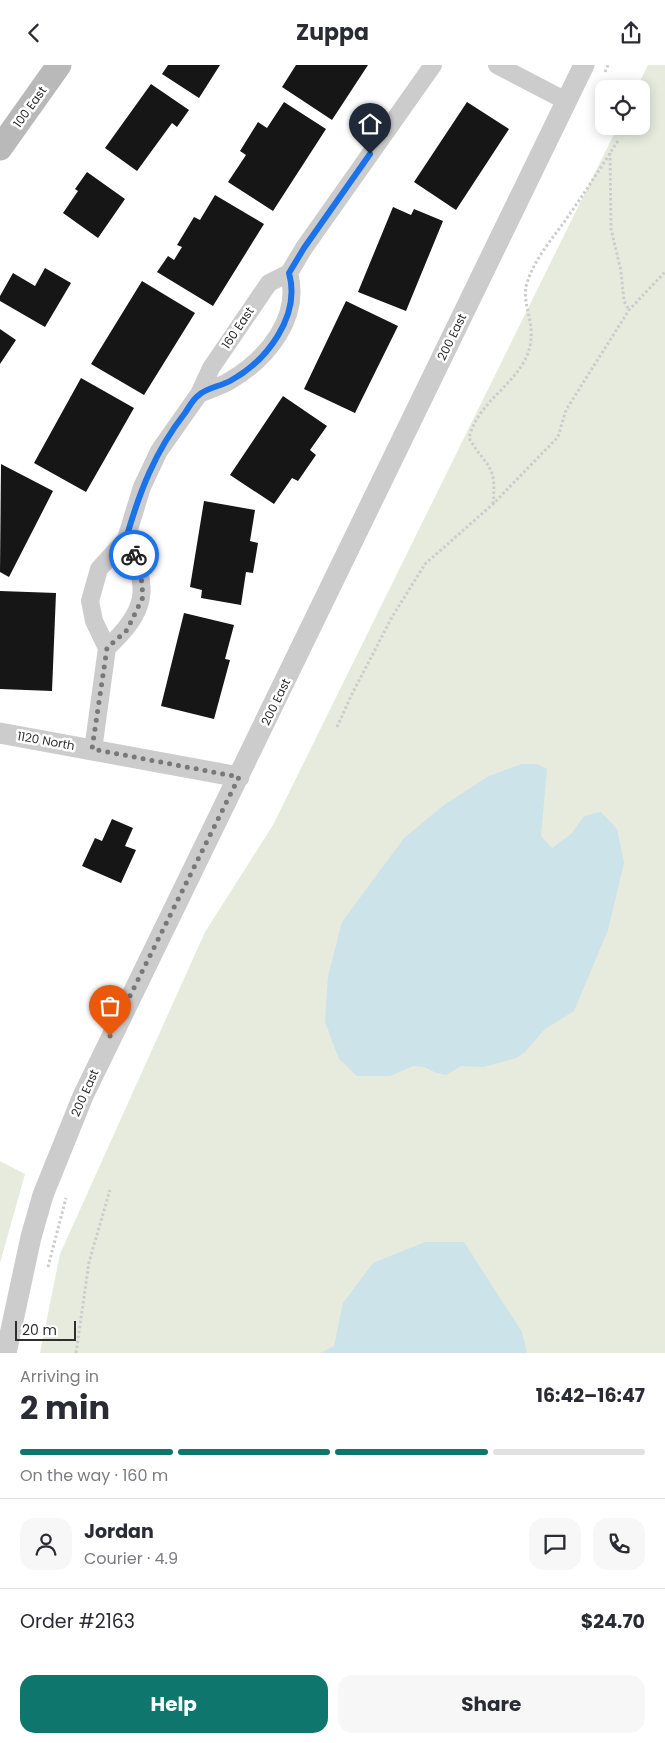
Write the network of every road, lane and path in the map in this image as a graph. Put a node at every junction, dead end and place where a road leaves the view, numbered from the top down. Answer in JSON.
{"nodes":[{"id":1,"x":59,"y":65,"type":"edge"},
{"id":2,"x":433,"y":65,"type":"edge"},
{"id":3,"x":497,"y":65,"type":"edge"},
{"id":4,"x":584,"y":65,"type":"edge"},
{"id":5,"x":608,"y":65,"type":"edge"},
{"id":6,"x":604,"y":73,"type":"dead end"},
{"id":7,"x":566,"y":101,"type":"junction"},
{"id":8,"x":619,"y":139,"type":"dead end"},
{"id":9,"x":0,"y":148,"type":"edge"},
{"id":10,"x":610,"y":152,"type":"junction"},
{"id":11,"x":665,"y":272,"type":"edge"},
{"id":12,"x":289,"y":273,"type":"junction"},
{"id":13,"x":629,"y":310,"type":"junction"},
{"id":14,"x":199,"y":394,"type":"junction"},
{"id":15,"x":493,"y":504,"type":"junction"},
{"id":16,"x":126,"y":539,"type":"junction"},
{"id":17,"x":107,"y":648,"type":"junction"},
{"id":18,"x":337,"y":727,"type":"dead end"},
{"id":19,"x":0,"y":733,"type":"edge"},
{"id":20,"x":92,"y":749,"type":"junction"},
{"id":21,"x":239,"y":777,"type":"junction"},
{"id":22,"x":110,"y":1190,"type":"dead end"},
{"id":23,"x":69,"y":1192,"type":"dead end"},
{"id":24,"x":47,"y":1270,"type":"dead end"},
{"id":25,"x":6,"y":1353,"type":"edge"},
{"id":26,"x":76,"y":1353,"type":"edge"}],
"edges":[{"from":1,"to":9,"type":"main road","name":"100 East"},
{"from":2,"to":12,"type":"street","name":"160 East"},
{"from":3,"to":7,"type":"street"},
{"from":4,"to":7,"type":"street","name":"200 East"},
{"from":5,"to":6,"type":"path"},
{"from":7,"to":21,"type":"street","name":"200 East"},
{"from":8,"to":10,"type":"path"},
{"from":10,"to":13,"type":"path"},
{"from":10,"to":15,"type":"path"},
{"from":11,"to":13,"type":"path"},
{"from":12,"to":14,"type":"street","name":"160 East"},
{"from":12,"to":14,"type":"street"},
{"from":13,"to":15,"type":"path"},
{"from":14,"to":16,"type":"street","name":"160 East"},
{"from":15,"to":18,"type":"path"},
{"from":16,"to":17,"type":"street","name":"160 East"},
{"from":16,"to":17,"type":"street"},
{"from":17,"to":20,"type":"street"},
{"from":19,"to":20,"type":"street","name":"1120 North"},
{"from":20,"to":21,"type":"street","name":"1120 North"},
{"from":21,"to":25,"type":"street","name":"200 East"},
{"from":22,"to":26,"type":"path"},
{"from":23,"to":24,"type":"path"}]}
